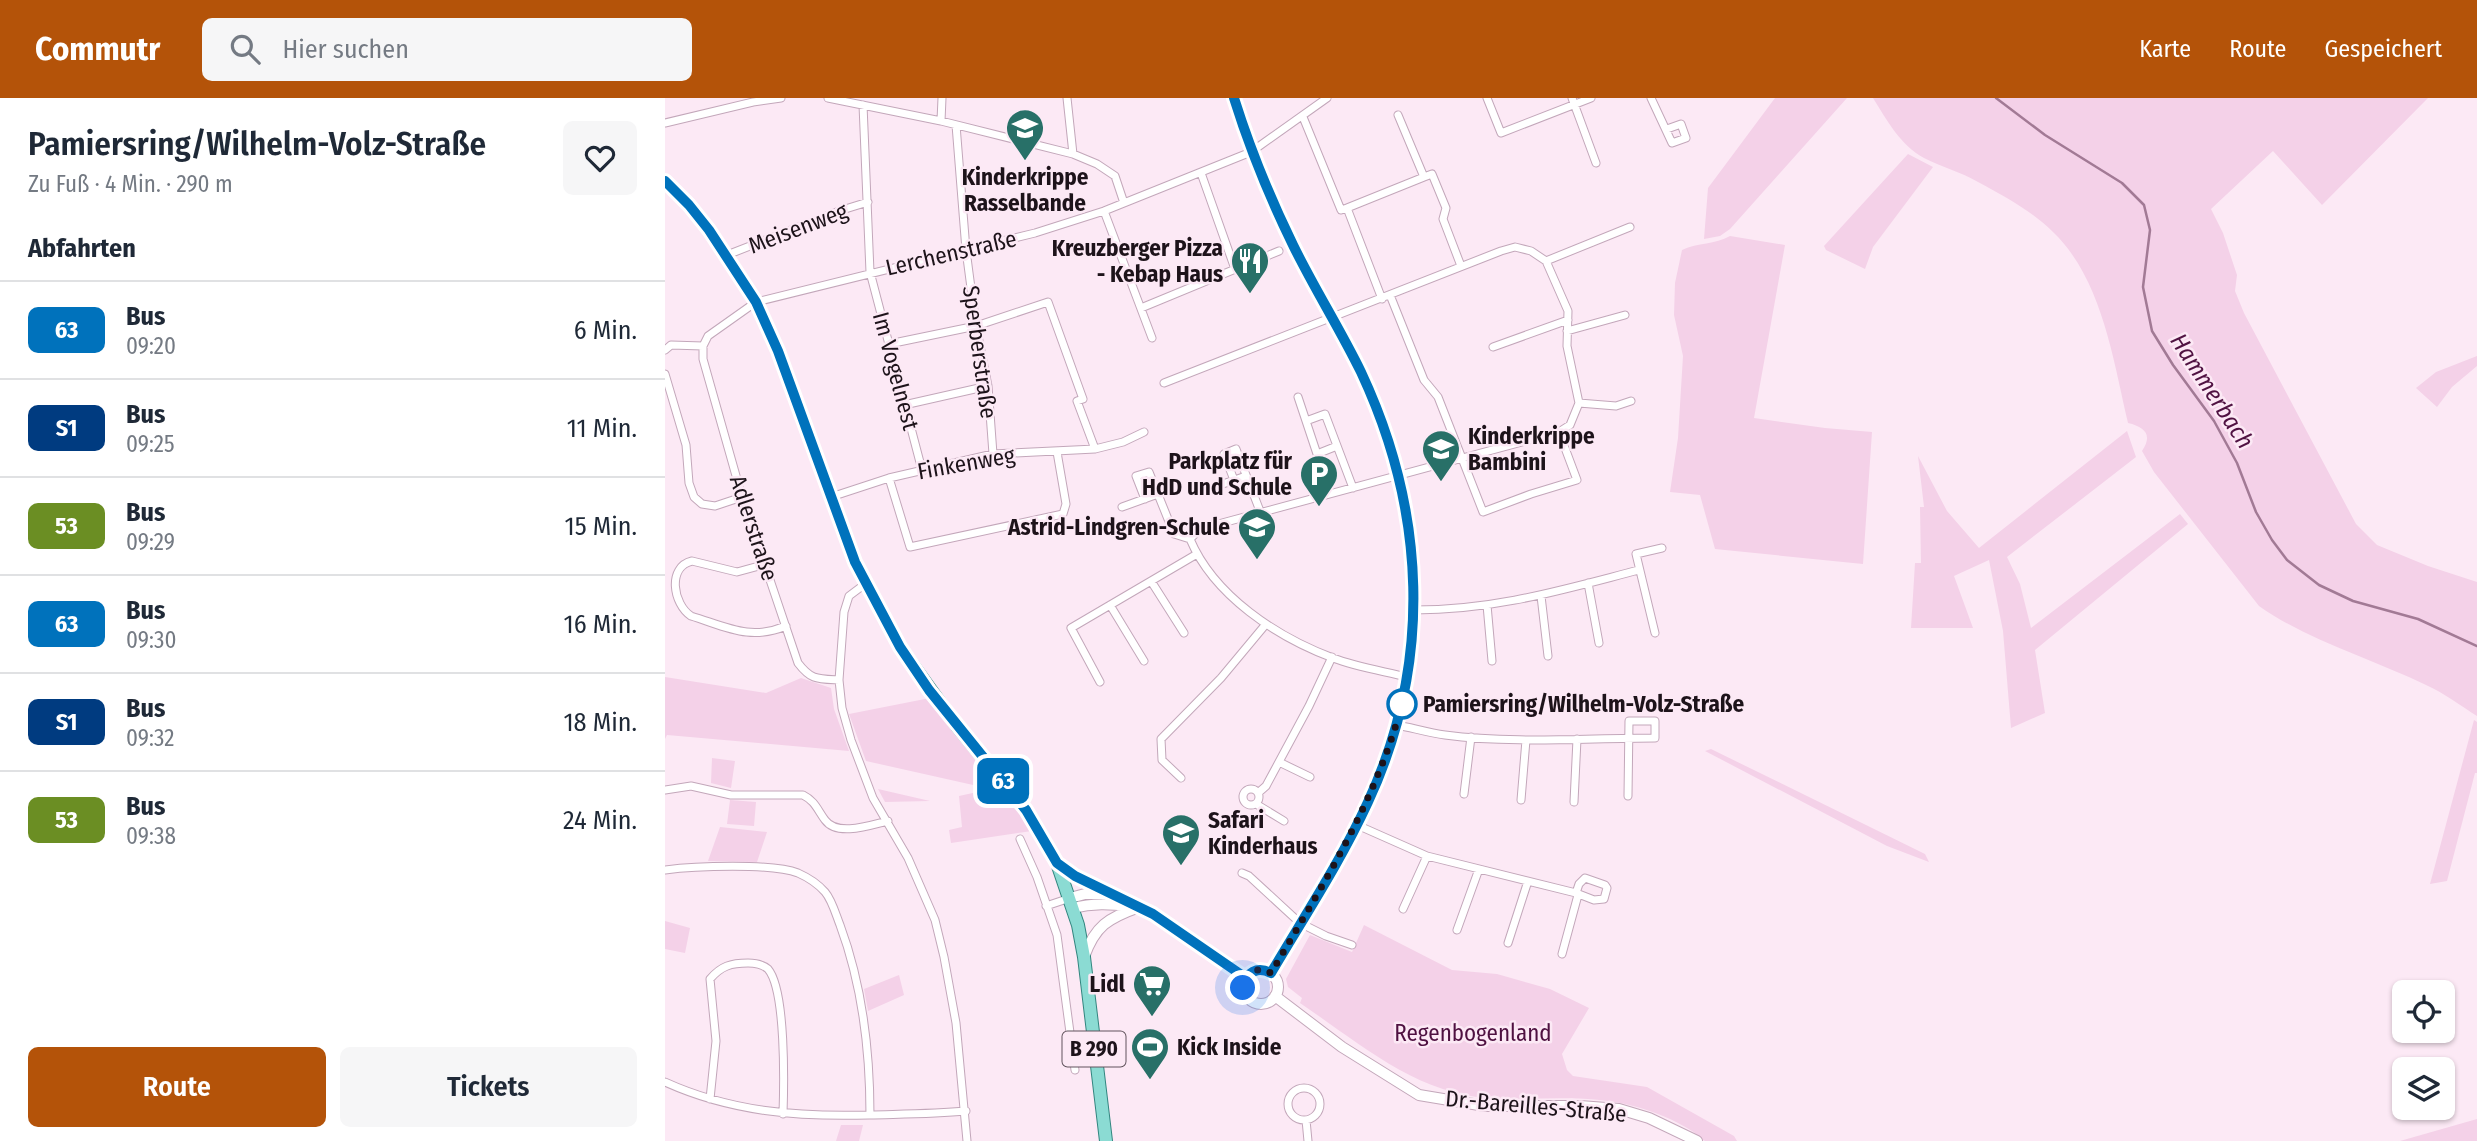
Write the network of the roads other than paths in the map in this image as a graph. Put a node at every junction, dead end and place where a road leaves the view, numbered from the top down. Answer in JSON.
{"nodes":[{"id":1,"x":781,"y":98,"type":"edge"},
{"id":2,"x":828,"y":98,"type":"edge"},
{"id":3,"x":942,"y":98,"type":"edge"},
{"id":4,"x":1067,"y":98,"type":"edge"},
{"id":5,"x":1234,"y":98,"type":"edge"},
{"id":6,"x":1327,"y":98,"type":"edge"},
{"id":7,"x":1487,"y":98,"type":"edge"},
{"id":8,"x":1591,"y":98,"type":"edge"},
{"id":9,"x":1651,"y":98,"type":"edge"},
{"id":10,"x":1573,"y":101,"type":"edge"},
{"id":11,"x":863,"y":105,"type":"junction"},
{"id":12,"x":1398,"y":115,"type":"dead end"},
{"id":13,"x":1303,"y":117,"type":"junction"},
{"id":14,"x":941,"y":121,"type":"junction"},
{"id":15,"x":665,"y":123,"type":"edge"},
{"id":16,"x":956,"y":125,"type":"junction"},
{"id":17,"x":1667,"y":129,"type":"dead end"},
{"id":18,"x":1251,"y":152,"type":"junction"},
{"id":19,"x":1073,"y":154,"type":"junction"},
{"id":20,"x":1596,"y":163,"type":"dead end"},
{"id":21,"x":1201,"y":173,"type":"junction"},
{"id":22,"x":1423,"y":177,"type":"junction"},
{"id":23,"x":665,"y":181,"type":"edge"},
{"id":24,"x":868,"y":202,"type":"junction"},
{"id":25,"x":1124,"y":203,"type":"junction"},
{"id":26,"x":1347,"y":208,"type":"junction"},
{"id":27,"x":1104,"y":211,"type":"junction"},
{"id":28,"x":1630,"y":227,"type":"dead end"},
{"id":29,"x":967,"y":250,"type":"junction"},
{"id":30,"x":1279,"y":251,"type":"dead end"},
{"id":31,"x":727,"y":256,"type":"junction"},
{"id":32,"x":1546,"y":261,"type":"junction"},
{"id":33,"x":1461,"y":266,"type":"junction"},
{"id":34,"x":1235,"y":269,"type":"junction"},
{"id":35,"x":870,"y":272,"type":"junction"},
{"id":36,"x":1390,"y":295,"type":"junction"},
{"id":37,"x":1382,"y":299,"type":"junction"},
{"id":38,"x":756,"y":302,"type":"junction"},
{"id":39,"x":1141,"y":308,"type":"junction"},
{"id":40,"x":1625,"y":315,"type":"dead end"},
{"id":41,"x":1332,"y":317,"type":"junction"},
{"id":42,"x":1568,"y":320,"type":"junction"},
{"id":43,"x":976,"y":326,"type":"junction"},
{"id":44,"x":1567,"y":331,"type":"junction"},
{"id":45,"x":1152,"y":338,"type":"dead end"},
{"id":46,"x":889,"y":344,"type":"junction"},
{"id":47,"x":703,"y":346,"type":"junction"},
{"id":48,"x":1493,"y":347,"type":"dead end"},
{"id":49,"x":665,"y":350,"type":"edge"},
{"id":50,"x":665,"y":374,"type":"edge"},
{"id":51,"x":1164,"y":383,"type":"dead end"},
{"id":52,"x":988,"y":386,"type":"junction"},
{"id":53,"x":1298,"y":397,"type":"dead end"},
{"id":54,"x":1631,"y":401,"type":"dead end"},
{"id":55,"x":1580,"y":403,"type":"junction"},
{"id":56,"x":904,"y":405,"type":"junction"},
{"id":57,"x":1306,"y":421,"type":"junction"},
{"id":58,"x":1144,"y":432,"type":"dead end"},
{"id":59,"x":1559,"y":432,"type":"junction"},
{"id":60,"x":1337,"y":446,"type":"junction"},
{"id":61,"x":1094,"y":449,"type":"junction"},
{"id":62,"x":1057,"y":452,"type":"junction"},
{"id":63,"x":993,"y":454,"type":"junction"},
{"id":64,"x":1462,"y":457,"type":"junction"},
{"id":65,"x":922,"y":470,"type":"junction"},
{"id":66,"x":1399,"y":475,"type":"junction"},
{"id":67,"x":1246,"y":476,"type":"junction"},
{"id":68,"x":890,"y":478,"type":"junction"},
{"id":69,"x":1234,"y":480,"type":"junction"},
{"id":70,"x":1220,"y":485,"type":"dead end"},
{"id":71,"x":1353,"y":488,"type":"junction"},
{"id":72,"x":1158,"y":494,"type":"junction"},
{"id":73,"x":743,"y":497,"type":"junction"},
{"id":74,"x":831,"y":497,"type":"junction"},
{"id":75,"x":1145,"y":499,"type":"junction"},
{"id":76,"x":1122,"y":508,"type":"dead end"},
{"id":77,"x":1260,"y":511,"type":"junction"},
{"id":78,"x":1190,"y":539,"type":"junction"},
{"id":79,"x":1662,"y":548,"type":"dead end"},
{"id":80,"x":1197,"y":555,"type":"junction"},
{"id":81,"x":766,"y":564,"type":"junction"},
{"id":82,"x":1639,"y":570,"type":"junction"},
{"id":83,"x":1151,"y":581,"type":"junction"},
{"id":84,"x":1588,"y":583,"type":"junction"},
{"id":85,"x":866,"y":584,"type":"junction"},
{"id":86,"x":1541,"y":596,"type":"junction"},
{"id":87,"x":1110,"y":605,"type":"junction"},
{"id":88,"x":1487,"y":605,"type":"junction"},
{"id":89,"x":1414,"y":610,"type":"junction"},
{"id":90,"x":1266,"y":624,"type":"junction"},
{"id":91,"x":786,"y":626,"type":"junction"},
{"id":92,"x":1184,"y":633,"type":"dead end"},
{"id":93,"x":1655,"y":633,"type":"dead end"},
{"id":94,"x":1599,"y":643,"type":"dead end"},
{"id":95,"x":1548,"y":656,"type":"dead end"},
{"id":96,"x":1332,"y":657,"type":"junction"},
{"id":97,"x":1492,"y":661,"type":"dead end"},
{"id":98,"x":1144,"y":662,"type":"dead end"},
{"id":99,"x":1407,"y":677,"type":"junction"},
{"id":100,"x":839,"y":680,"type":"junction"},
{"id":101,"x":1100,"y":682,"type":"dead end"},
{"id":102,"x":1397,"y":725,"type":"junction"},
{"id":103,"x":1471,"y":737,"type":"junction"},
{"id":104,"x":1629,"y":738,"type":"junction"},
{"id":105,"x":1577,"y":739,"type":"junction"},
{"id":106,"x":1526,"y":740,"type":"junction"},
{"id":107,"x":1279,"y":762,"type":"junction"},
{"id":108,"x":1310,"y":777,"type":"dead end"},
{"id":109,"x":1181,"y":778,"type":"dead end"},
{"id":110,"x":665,"y":790,"type":"edge"},
{"id":111,"x":1258,"y":793,"type":"junction"},
{"id":112,"x":1464,"y":794,"type":"dead end"},
{"id":113,"x":1628,"y":796,"type":"dead end"},
{"id":114,"x":1521,"y":800,"type":"dead end"},
{"id":115,"x":1574,"y":802,"type":"dead end"},
{"id":116,"x":1256,"y":804,"type":"junction"},
{"id":117,"x":888,"y":821,"type":"junction"},
{"id":118,"x":1284,"y":821,"type":"dead end"},
{"id":119,"x":1357,"y":825,"type":"junction"},
{"id":120,"x":1020,"y":839,"type":"dead end"},
{"id":121,"x":1427,"y":856,"type":"junction"},
{"id":122,"x":1057,"y":863,"type":"junction"},
{"id":123,"x":1479,"y":869,"type":"junction"},
{"id":124,"x":665,"y":870,"type":"edge"},
{"id":125,"x":1243,"y":873,"type":"dead end"},
{"id":126,"x":1528,"y":881,"type":"junction"},
{"id":127,"x":1120,"y":898,"type":"junction"},
{"id":128,"x":1072,"y":903,"type":"junction"},
{"id":129,"x":1046,"y":906,"type":"junction"},
{"id":130,"x":1139,"y":908,"type":"junction"},
{"id":131,"x":1403,"y":909,"type":"dead end"},
{"id":132,"x":1300,"y":923,"type":"junction"},
{"id":133,"x":1457,"y":930,"type":"dead end"},
{"id":134,"x":1508,"y":943,"type":"dead end"},
{"id":135,"x":1352,"y":945,"type":"dead end"},
{"id":136,"x":1562,"y":954,"type":"dead end"},
{"id":137,"x":1084,"y":957,"type":"junction"},
{"id":138,"x":1271,"y":973,"type":"junction"},
{"id":139,"x":1246,"y":978,"type":"junction"},
{"id":140,"x":1275,"y":996,"type":"junction"},
{"id":141,"x":1075,"y":1070,"type":"dead end"},
{"id":142,"x":665,"y":1082,"type":"edge"},
{"id":143,"x":710,"y":1099,"type":"junction"},
{"id":144,"x":966,"y":1111,"type":"junction"},
{"id":145,"x":783,"y":1114,"type":"junction"},
{"id":146,"x":870,"y":1115,"type":"junction"},
{"id":147,"x":1306,"y":1120,"type":"junction"},
{"id":148,"x":967,"y":1141,"type":"edge"},
{"id":149,"x":1106,"y":1141,"type":"edge"},
{"id":150,"x":1308,"y":1141,"type":"edge"},
{"id":151,"x":1697,"y":1141,"type":"edge"}],
"edges":[{"from":1,"to":15,"type":"street"},
{"from":2,"to":11,"type":"street"},
{"from":3,"to":14,"type":"street"},
{"from":4,"to":19,"type":"street"},
{"from":5,"to":18,"type":"street"},
{"from":6,"to":13,"type":"street","name":"Lerchenstraße"},
{"from":7,"to":10,"type":"street"},
{"from":8,"to":10,"type":"street"},
{"from":9,"to":17,"type":"street"},
{"from":10,"to":20,"type":"street"},
{"from":11,"to":14,"type":"street"},
{"from":11,"to":24,"type":"street","name":"Im Vogelnest"},
{"from":12,"to":22,"type":"street"},
{"from":13,"to":18,"type":"street","name":"Lerchenstraße"},
{"from":13,"to":26,"type":"street"},
{"from":14,"to":16,"type":"street"},
{"from":16,"to":19,"type":"street"},
{"from":16,"to":29,"type":"street","name":"Sperberstraße"},
{"from":18,"to":21,"type":"street","name":"Lerchenstraße"},
{"from":18,"to":41,"type":"street"},
{"from":19,"to":25,"type":"street"},
{"from":21,"to":25,"type":"street","name":"Lerchenstraße"},
{"from":21,"to":34,"type":"street"},
{"from":22,"to":26,"type":"street"},
{"from":22,"to":33,"type":"street"},
{"from":23,"to":31,"type":"main road","number":"B 290"},
{"from":24,"to":31,"type":"street","name":"Meisenweg"},
{"from":24,"to":35,"type":"street","name":"Im Vogelnest"},
{"from":25,"to":27,"type":"street","name":"Lerchenstraße"},
{"from":26,"to":37,"type":"street"},
{"from":27,"to":29,"type":"street","name":"Lerchenstraße"},
{"from":27,"to":39,"type":"street"},
{"from":28,"to":32,"type":"street"},
{"from":29,"to":35,"type":"street","name":"Lerchenstraße"},
{"from":29,"to":43,"type":"street","name":"Sperberstraße"},
{"from":30,"to":34,"type":"street"},
{"from":31,"to":38,"type":"main road","number":"B 290"},
{"from":32,"to":33,"type":"street"},
{"from":32,"to":42,"type":"street"},
{"from":33,"to":36,"type":"street"},
{"from":34,"to":39,"type":"street"},
{"from":35,"to":38,"type":"street","name":"Lerchenstraße"},
{"from":35,"to":46,"type":"street","name":"Im Vogelnest"},
{"from":36,"to":37,"type":"street"},
{"from":36,"to":64,"type":"street"},
{"from":37,"to":41,"type":"street"},
{"from":38,"to":47,"type":"street","name":"Lerchenstraße"},
{"from":38,"to":74,"type":"main road","number":"B 290"},
{"from":39,"to":45,"type":"street"},
{"from":40,"to":44,"type":"street"},
{"from":41,"to":51,"type":"street"},
{"from":41,"to":66,"type":"street"},
{"from":42,"to":44,"type":"street"},
{"from":42,"to":48,"type":"street"},
{"from":43,"to":46,"type":"street"},
{"from":43,"to":52,"type":"street","name":"Sperberstraße"},
{"from":43,"to":61,"type":"street"},
{"from":44,"to":55,"type":"street"},
{"from":46,"to":56,"type":"street","name":"Im Vogelnest"},
{"from":47,"to":49,"type":"street"},
{"from":47,"to":73,"type":"street","name":"Adlerstraße"},
{"from":50,"to":73,"type":"street"},
{"from":52,"to":56,"type":"street"},
{"from":52,"to":63,"type":"street","name":"Sperberstraße"},
{"from":53,"to":57,"type":"street"},
{"from":54,"to":55,"type":"street"},
{"from":55,"to":59,"type":"street"},
{"from":56,"to":65,"type":"street","name":"Im Vogelnest"},
{"from":57,"to":60,"type":"street"},
{"from":57,"to":60,"type":"street"},
{"from":58,"to":61,"type":"street","name":"Finkenweg"},
{"from":59,"to":64,"type":"street"},
{"from":59,"to":64,"type":"street"},
{"from":60,"to":71,"type":"street"},
{"from":61,"to":62,"type":"street","name":"Finkenweg"},
{"from":62,"to":63,"type":"street","name":"Finkenweg"},
{"from":62,"to":68,"type":"street"},
{"from":63,"to":65,"type":"street","name":"Finkenweg"},
{"from":64,"to":66,"type":"street"},
{"from":65,"to":68,"type":"street","name":"Finkenweg"},
{"from":66,"to":71,"type":"street"},
{"from":66,"to":89,"type":"street"},
{"from":67,"to":69,"type":"street"},
{"from":67,"to":69,"type":"street"},
{"from":67,"to":77,"type":"street"},
{"from":68,"to":74,"type":"street","name":"Finkenweg"},
{"from":69,"to":70,"type":"street"},
{"from":71,"to":77,"type":"street"},
{"from":72,"to":75,"type":"street"},
{"from":72,"to":75,"type":"street"},
{"from":72,"to":78,"type":"street"},
{"from":73,"to":81,"type":"street","name":"Adlerstraße"},
{"from":74,"to":85,"type":"main road","number":"B 290"},
{"from":75,"to":76,"type":"street"},
{"from":77,"to":78,"type":"street"},
{"from":78,"to":80,"type":"street"},
{"from":79,"to":82,"type":"street"},
{"from":80,"to":83,"type":"street"},
{"from":80,"to":90,"type":"street"},
{"from":81,"to":91,"type":"street","name":"Adlerstraße"},
{"from":81,"to":91,"type":"street"},
{"from":82,"to":84,"type":"street"},
{"from":82,"to":93,"type":"street"},
{"from":83,"to":87,"type":"street"},
{"from":83,"to":92,"type":"street"},
{"from":84,"to":86,"type":"street"},
{"from":84,"to":94,"type":"street"},
{"from":85,"to":100,"type":"street"},
{"from":85,"to":122,"type":"main road","number":"B 290"},
{"from":86,"to":88,"type":"street"},
{"from":86,"to":95,"type":"street"},
{"from":87,"to":98,"type":"street"},
{"from":87,"to":101,"type":"street"},
{"from":88,"to":89,"type":"street"},
{"from":88,"to":97,"type":"street"},
{"from":89,"to":99,"type":"street"},
{"from":90,"to":96,"type":"street"},
{"from":90,"to":109,"type":"street"},
{"from":91,"to":100,"type":"street","name":"Adlerstraße"},
{"from":96,"to":99,"type":"street"},
{"from":96,"to":107,"type":"street"},
{"from":99,"to":102,"type":"street"},
{"from":100,"to":117,"type":"street"},
{"from":102,"to":103,"type":"street"},
{"from":102,"to":119,"type":"street"},
{"from":103,"to":106,"type":"street"},
{"from":103,"to":112,"type":"street"},
{"from":104,"to":104,"type":"street"},
{"from":104,"to":105,"type":"street"},
{"from":104,"to":113,"type":"street"},
{"from":105,"to":106,"type":"street"},
{"from":105,"to":115,"type":"street"},
{"from":106,"to":114,"type":"street"},
{"from":107,"to":108,"type":"street"},
{"from":107,"to":111,"type":"street"},
{"from":110,"to":117,"type":"street"},
{"from":111,"to":116,"type":"street"},
{"from":111,"to":116,"type":"street"},
{"from":116,"to":118,"type":"street"},
{"from":117,"to":144,"type":"street"},
{"from":119,"to":121,"type":"street"},
{"from":119,"to":132,"type":"street"},
{"from":120,"to":129,"type":"street"},
{"from":121,"to":123,"type":"street"},
{"from":121,"to":131,"type":"street"},
{"from":122,"to":127,"type":"main road"},
{"from":122,"to":128,"type":"main road","number":"B 290"},
{"from":123,"to":126,"type":"street"},
{"from":123,"to":133,"type":"street"},
{"from":124,"to":146,"type":"street"},
{"from":125,"to":132,"type":"street"},
{"from":126,"to":134,"type":"street"},
{"from":126,"to":136,"type":"street"},
{"from":127,"to":128,"type":"main road"},
{"from":127,"to":130,"type":"main road"},
{"from":128,"to":129,"type":"street"},
{"from":128,"to":130,"type":"main road"},
{"from":128,"to":137,"type":"main road","number":"B 290"},
{"from":129,"to":141,"type":"street"},
{"from":130,"to":137,"type":"main road"},
{"from":130,"to":139,"type":"main road"},
{"from":132,"to":135,"type":"street"},
{"from":132,"to":138,"type":"street"},
{"from":137,"to":149,"type":"main road","number":"B 290"},
{"from":138,"to":139,"type":"main road"},
{"from":138,"to":140,"type":"main road"},
{"from":139,"to":140,"type":"main road"},
{"from":140,"to":151,"type":"main road","name":"Dr.-Bareilles-Straße"},
{"from":142,"to":143,"type":"street"},
{"from":143,"to":145,"type":"street"},
{"from":143,"to":145,"type":"street"},
{"from":144,"to":146,"type":"street"},
{"from":144,"to":148,"type":"street"},
{"from":145,"to":146,"type":"street"},
{"from":147,"to":147,"type":"street"},
{"from":147,"to":150,"type":"street"}]}
